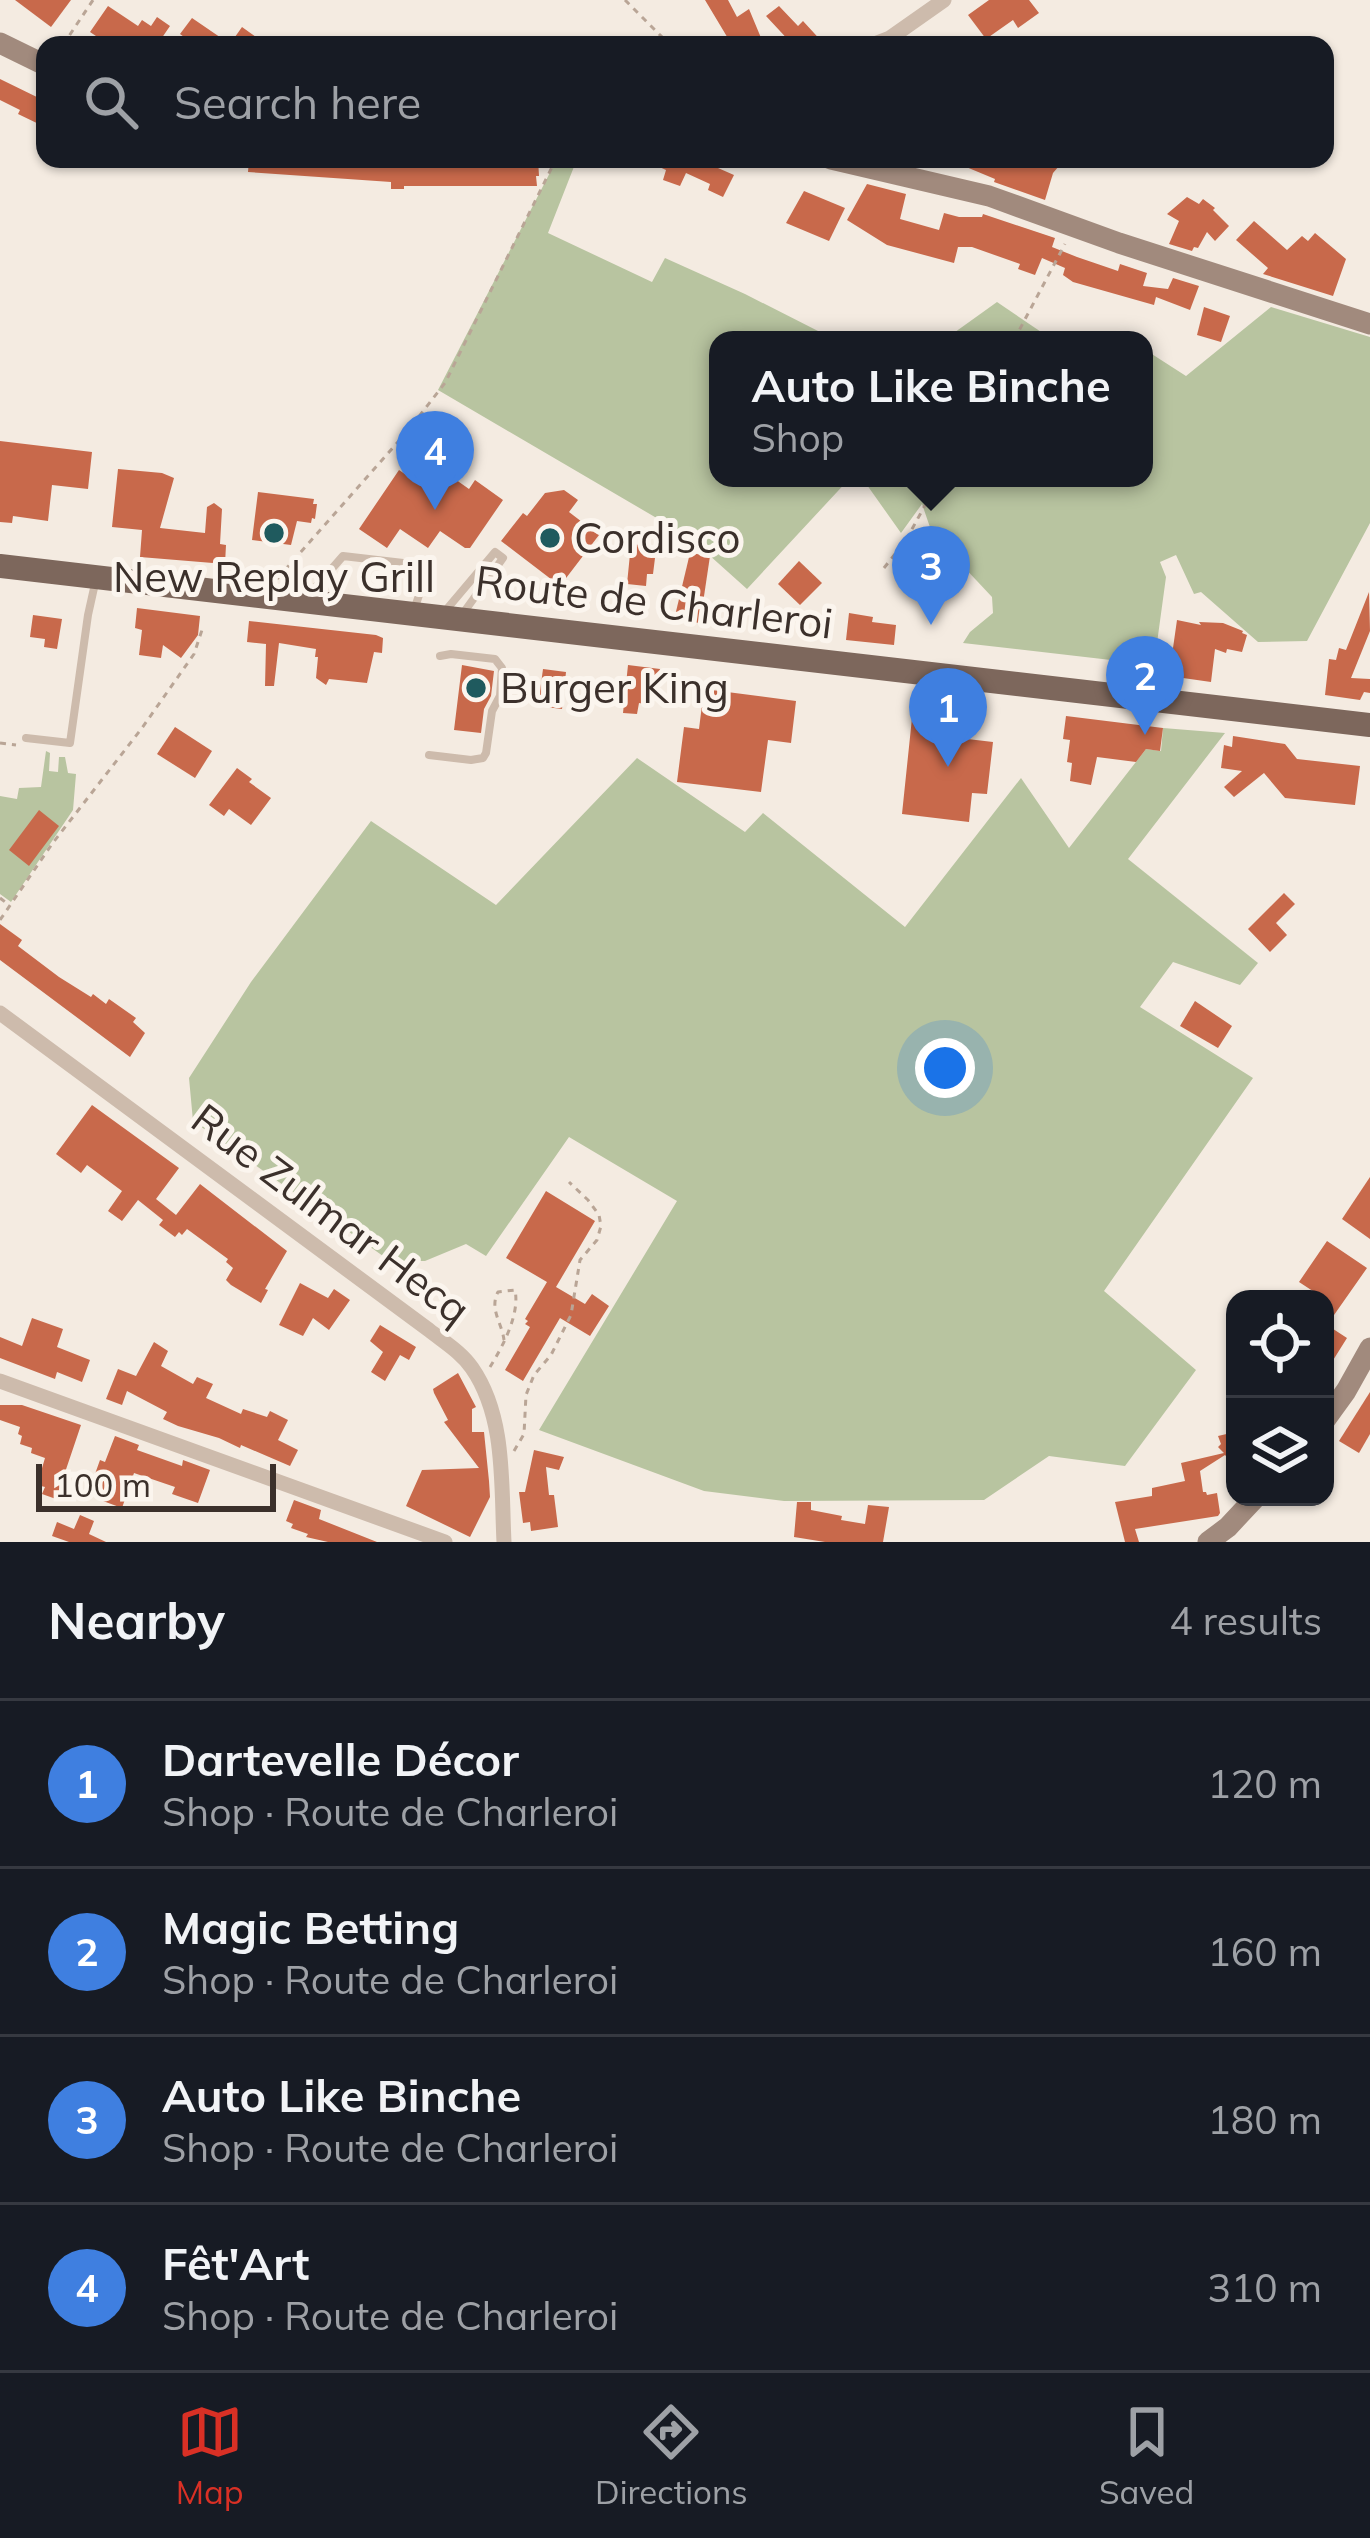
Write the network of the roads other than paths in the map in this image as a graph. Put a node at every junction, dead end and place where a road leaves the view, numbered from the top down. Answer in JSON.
{"nodes":[{"id":1,"x":944,"y":0,"type":"edge"},
{"id":2,"x":893,"y":36,"type":"edge"},
{"id":3,"x":0,"y":43,"type":"edge"},
{"id":4,"x":36,"y":61,"type":"edge"},
{"id":5,"x":869,"y":168,"type":"edge"},
{"id":6,"x":1370,"y":325,"type":"edge"},
{"id":7,"x":0,"y":566,"type":"edge"},
{"id":8,"x":96,"y":578,"type":"junction"},
{"id":9,"x":303,"y":602,"type":"junction"},
{"id":10,"x":412,"y":614,"type":"junction"},
{"id":11,"x":450,"y":618,"type":"junction"},
{"id":12,"x":440,"y":656,"type":"dead end"},
{"id":13,"x":1370,"y":724,"type":"edge"},
{"id":14,"x":26,"y":738,"type":"dead end"},
{"id":15,"x":430,"y":755,"type":"dead end"},
{"id":16,"x":0,"y":1013,"type":"edge"},
{"id":17,"x":1370,"y":1348,"type":"edge"},
{"id":18,"x":0,"y":1381,"type":"edge"},
{"id":19,"x":1334,"y":1406,"type":"edge"},
{"id":20,"x":1247,"y":1506,"type":"edge"},
{"id":21,"x":1211,"y":1541,"type":"edge"},
{"id":22,"x":445,"y":1542,"type":"edge"},
{"id":23,"x":504,"y":1542,"type":"edge"}],
"edges":[{"from":1,"to":2,"type":"street"},
{"from":3,"to":4,"type":"street"},
{"from":5,"to":6,"type":"street"},
{"from":7,"to":8,"type":"main road","name":"Route de Charleroi"},
{"from":8,"to":9,"type":"main road","name":"Route de Charleroi"},
{"from":8,"to":14,"type":"lane"},
{"from":9,"to":10,"type":"main road","name":"Route de Charleroi"},
{"from":9,"to":10,"type":"lane"},
{"from":10,"to":11,"type":"main road","name":"Route de Charleroi"},
{"from":11,"to":11,"type":"lane"},
{"from":11,"to":13,"type":"main road","name":"Route de Charleroi"},
{"from":12,"to":15,"type":"lane"},
{"from":16,"to":23,"type":"street","name":"Rue Zulmar Hecq"},
{"from":17,"to":19,"type":"street"},
{"from":18,"to":22,"type":"street"},
{"from":20,"to":21,"type":"street"}]}
